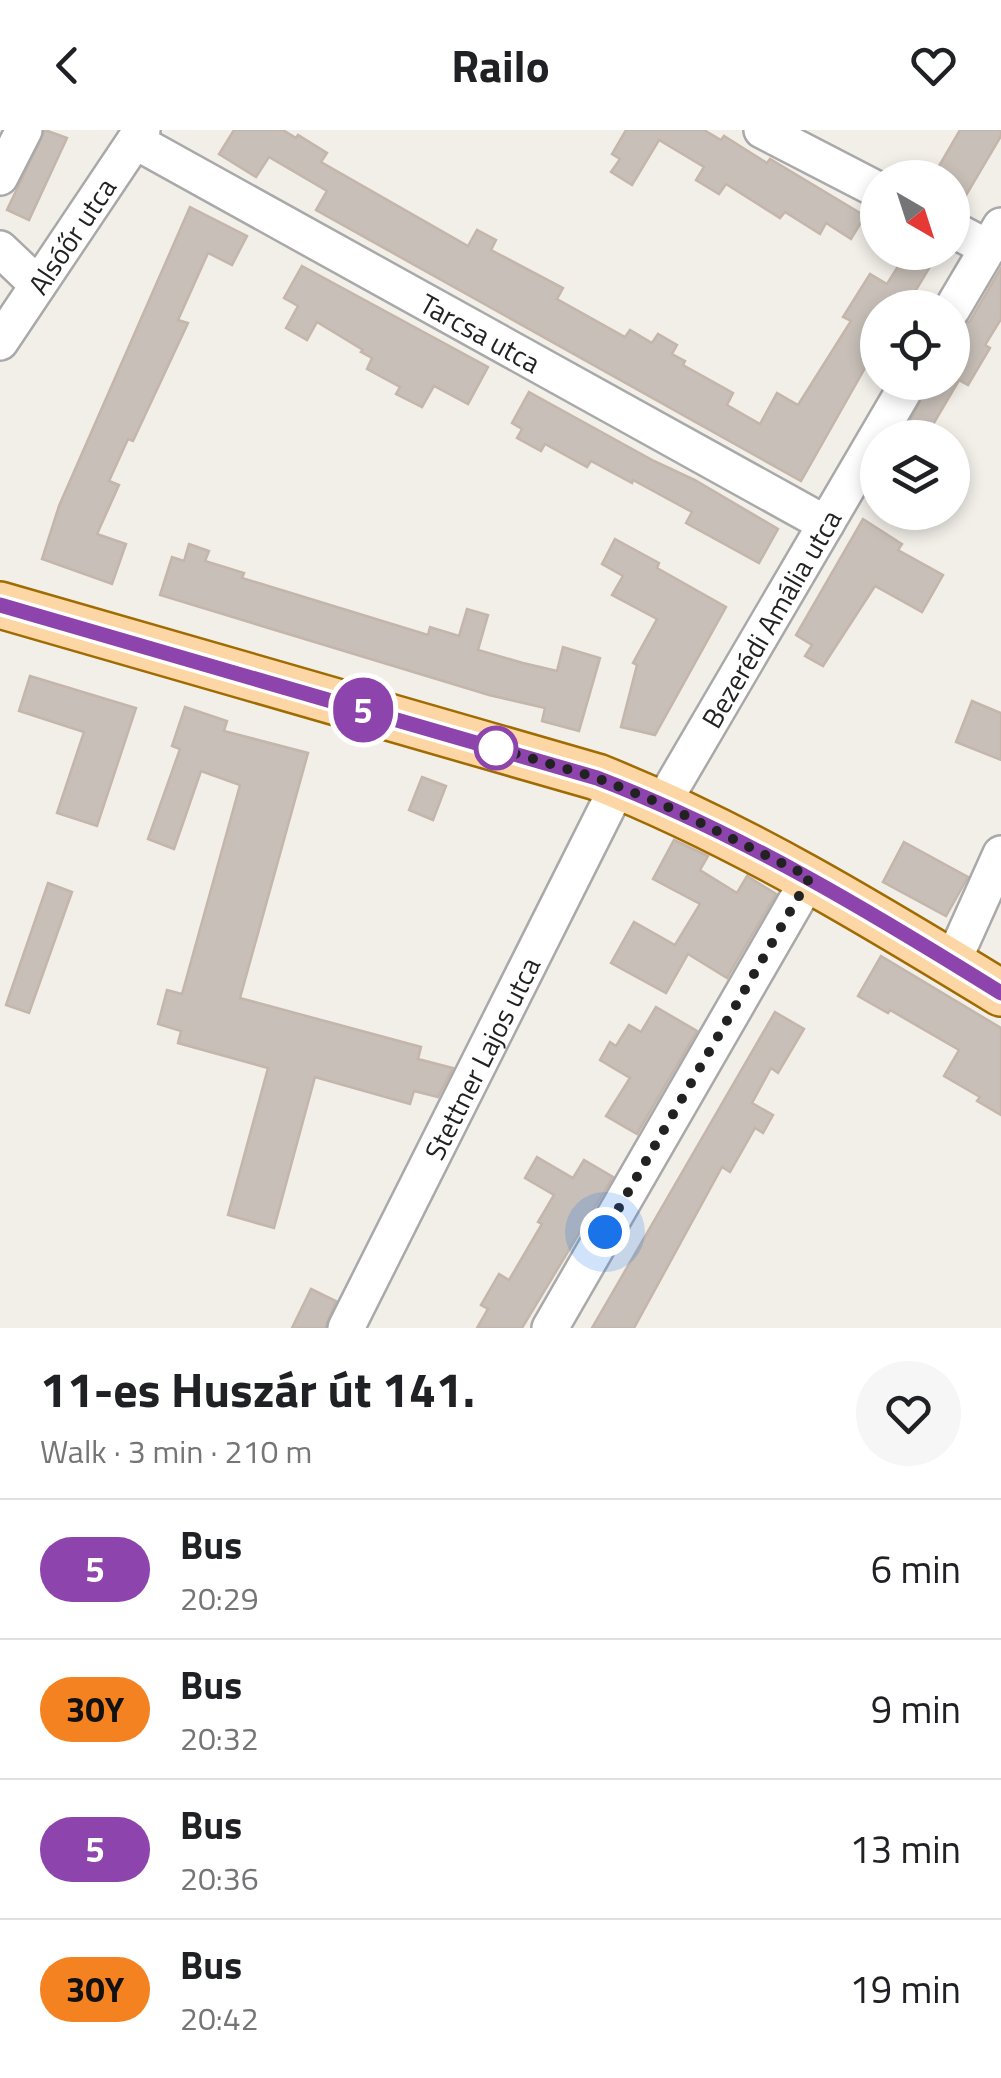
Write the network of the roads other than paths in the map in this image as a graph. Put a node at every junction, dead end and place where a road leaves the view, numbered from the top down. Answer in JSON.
{"nodes":[{"id":1,"x":24,"y":130,"type":"edge"},
{"id":2,"x":762,"y":130,"type":"edge"},
{"id":3,"x":138,"y":136,"type":"edge"},
{"id":4,"x":0,"y":177,"type":"edge"},
{"id":5,"x":860,"y":181,"type":"edge"},
{"id":6,"x":994,"y":237,"type":"edge"},
{"id":7,"x":0,"y":249,"type":"edge"},
{"id":8,"x":38,"y":285,"type":"junction"},
{"id":9,"x":963,"y":290,"type":"edge"},
{"id":10,"x":0,"y":342,"type":"edge"},
{"id":11,"x":898,"y":400,"type":"edge"},
{"id":12,"x":826,"y":524,"type":"junction"},
{"id":13,"x":0,"y":606,"type":"edge"},
{"id":14,"x":618,"y":786,"type":"junction"},
{"id":15,"x":662,"y":804,"type":"junction"},
{"id":16,"x":1001,"y":854,"type":"edge"},
{"id":17,"x":810,"y":877,"type":"junction"},
{"id":18,"x":952,"y":962,"type":"junction"},
{"id":19,"x":1001,"y":992,"type":"edge"},
{"id":20,"x":346,"y":1328,"type":"edge"},
{"id":21,"x":550,"y":1328,"type":"edge"}],
"edges":[{"from":1,"to":4,"type":"street"},
{"from":2,"to":5,"type":"street"},
{"from":3,"to":8,"type":"street","name":"Alsóőr utca"},
{"from":3,"to":12,"type":"street","name":"Tarcsa utca"},
{"from":6,"to":9,"type":"street"},
{"from":7,"to":8,"type":"street"},
{"from":8,"to":10,"type":"street","name":"Alsóőr utca"},
{"from":11,"to":12,"type":"street","name":"Bezerédi Amália utca"},
{"from":12,"to":15,"type":"street","name":"Bezerédi Amália utca"},
{"from":13,"to":14,"type":"main road"},
{"from":14,"to":15,"type":"main road"},
{"from":14,"to":20,"type":"street","name":"Stettner Lajos utca"},
{"from":15,"to":17,"type":"main road"},
{"from":16,"to":18,"type":"street"},
{"from":17,"to":18,"type":"main road"},
{"from":17,"to":21,"type":"street"},
{"from":18,"to":19,"type":"main road"}]}
